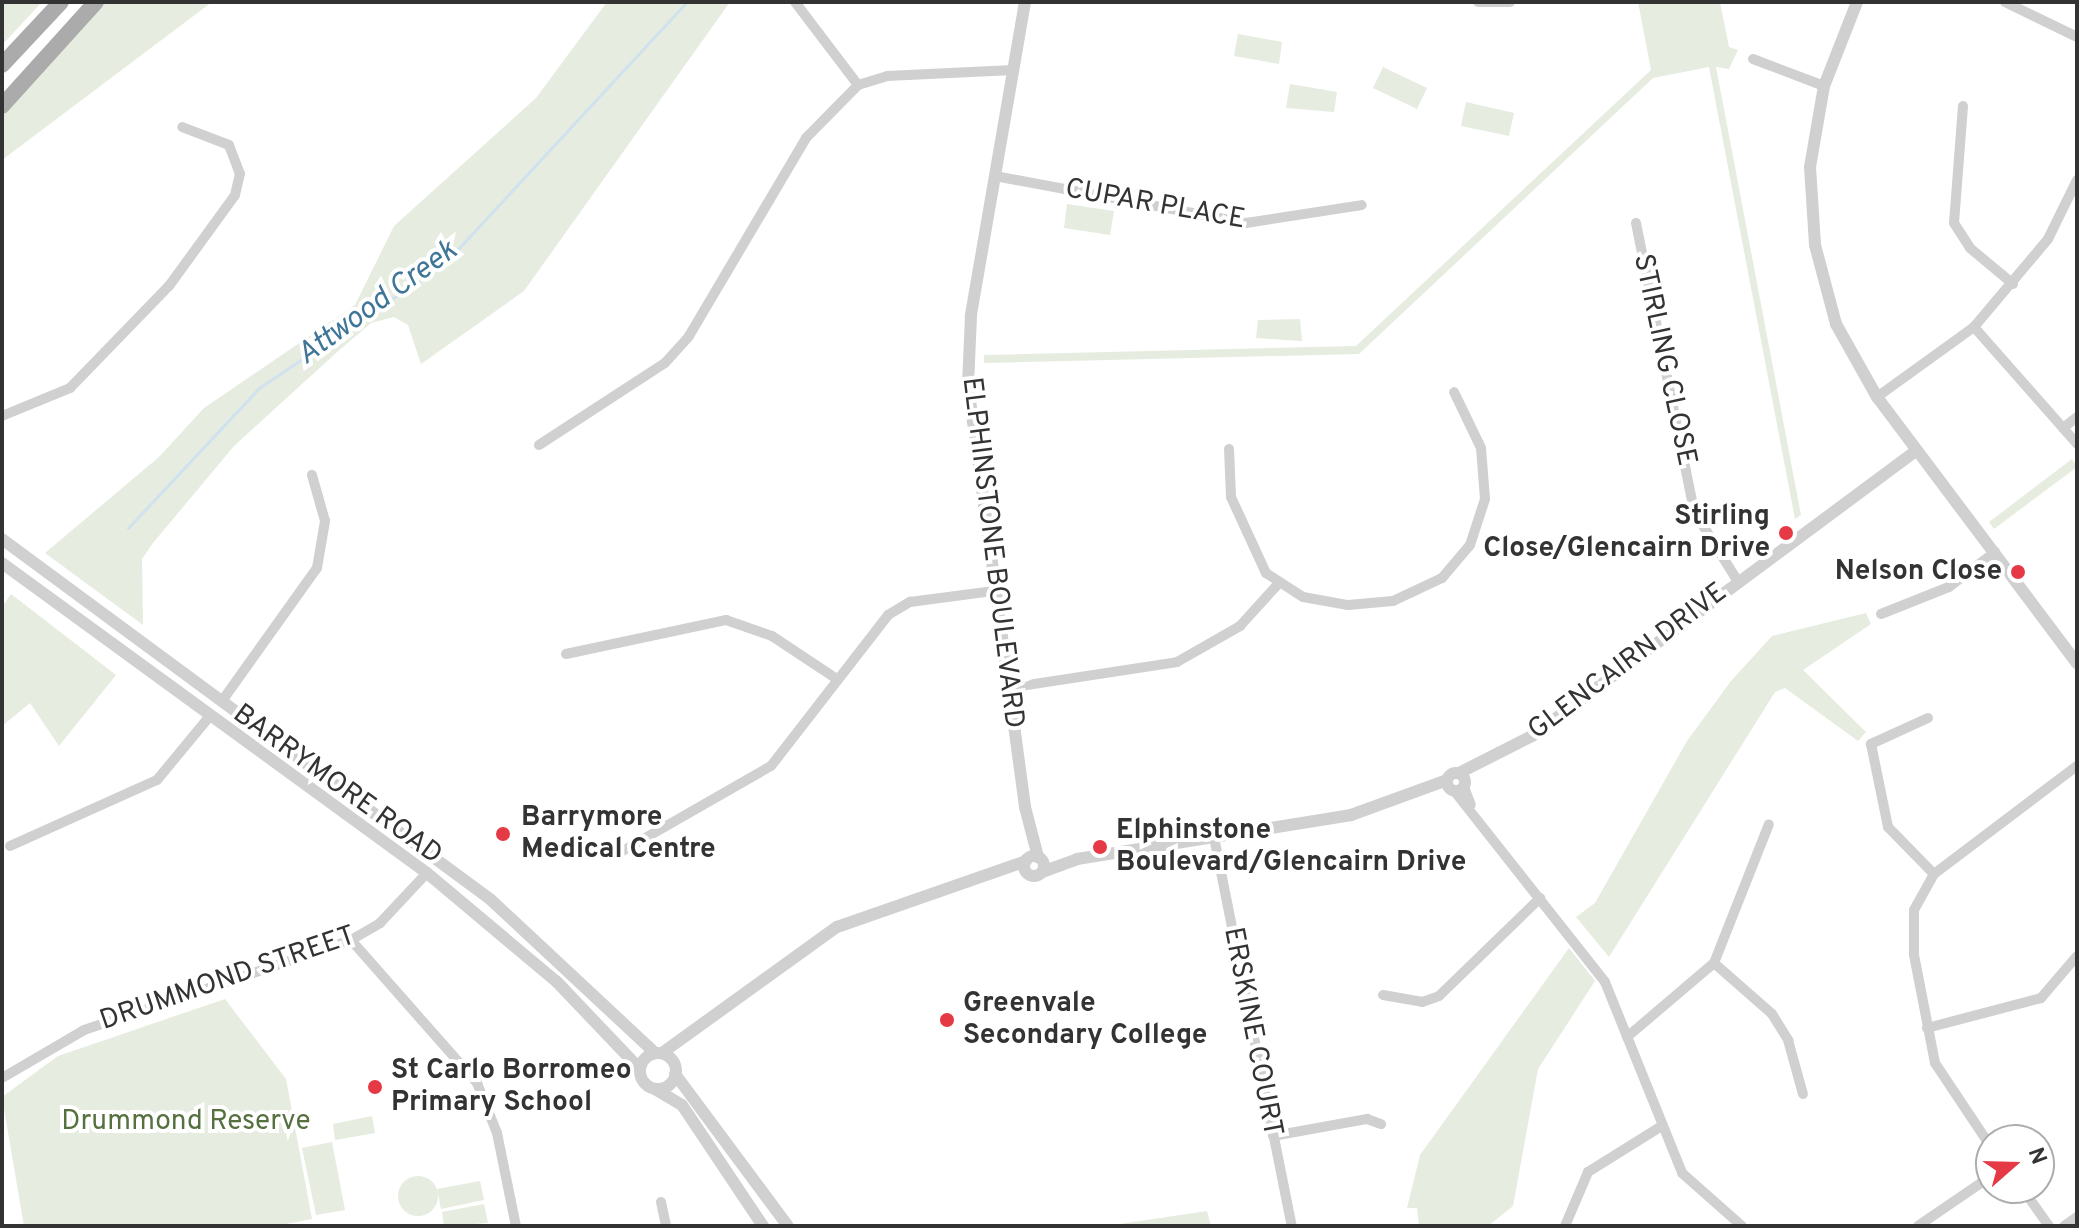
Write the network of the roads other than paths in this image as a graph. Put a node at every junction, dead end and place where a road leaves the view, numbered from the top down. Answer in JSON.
{"nodes":[{"id":1,"x":61,"y":2,"type":"edge"},
{"id":2,"x":96,"y":2,"type":"edge"},
{"id":3,"x":795,"y":2,"type":"edge"},
{"id":4,"x":1025,"y":2,"type":"edge"},
{"id":5,"x":1478,"y":2,"type":"edge"},
{"id":6,"x":1510,"y":2,"type":"edge"},
{"id":7,"x":1857,"y":2,"type":"edge"},
{"id":8,"x":2005,"y":2,"type":"edge"},
{"id":9,"x":2077,"y":37,"type":"edge"},
{"id":10,"x":1753,"y":59,"type":"dead end"},
{"id":11,"x":2,"y":65,"type":"edge"},
{"id":12,"x":1013,"y":70,"type":"junction"},
{"id":13,"x":858,"y":85,"type":"junction"},
{"id":14,"x":1824,"y":86,"type":"junction"},
{"id":15,"x":2,"y":106,"type":"edge"},
{"id":16,"x":1963,"y":106,"type":"dead end"},
{"id":17,"x":182,"y":127,"type":"dead end"},
{"id":18,"x":995,"y":176,"type":"junction"},
{"id":19,"x":2077,"y":180,"type":"edge"},
{"id":20,"x":1362,"y":205,"type":"dead end"},
{"id":21,"x":1636,"y":223,"type":"dead end"},
{"id":22,"x":2013,"y":284,"type":"junction"},
{"id":23,"x":1974,"y":327,"type":"junction"},
{"id":24,"x":1454,"y":392,"type":"dead end"},
{"id":25,"x":1877,"y":397,"type":"junction"},
{"id":26,"x":2,"y":416,"type":"edge"},
{"id":27,"x":2077,"y":417,"type":"edge"},
{"id":28,"x":2063,"y":428,"type":"junction"},
{"id":29,"x":2077,"y":444,"type":"edge"},
{"id":30,"x":539,"y":445,"type":"dead end"},
{"id":31,"x":1913,"y":447,"type":"junction"},
{"id":32,"x":1229,"y":449,"type":"dead end"},
{"id":33,"x":312,"y":475,"type":"dead end"},
{"id":34,"x":2,"y":539,"type":"edge"},
{"id":35,"x":1995,"y":552,"type":"junction"},
{"id":36,"x":2,"y":563,"type":"edge"},
{"id":37,"x":1737,"y":580,"type":"junction"},
{"id":38,"x":1279,"y":583,"type":"junction"},
{"id":39,"x":994,"y":591,"type":"junction"},
{"id":40,"x":1881,"y":614,"type":"dead end"},
{"id":41,"x":566,"y":654,"type":"dead end"},
{"id":42,"x":2077,"y":663,"type":"edge"},
{"id":43,"x":837,"y":679,"type":"junction"},
{"id":44,"x":1008,"y":688,"type":"junction"},
{"id":45,"x":222,"y":701,"type":"junction"},
{"id":46,"x":210,"y":716,"type":"junction"},
{"id":47,"x":1928,"y":718,"type":"dead end"},
{"id":48,"x":2077,"y":766,"type":"edge"},
{"id":49,"x":1457,"y":784,"type":"junction"},
{"id":50,"x":1769,"y":824,"type":"dead end"},
{"id":51,"x":1214,"y":837,"type":"junction"},
{"id":52,"x":10,"y":846,"type":"dead end"},
{"id":53,"x":619,"y":853,"type":"dead end"},
{"id":54,"x":438,"y":859,"type":"junction"},
{"id":55,"x":1033,"y":859,"type":"junction"},
{"id":56,"x":1077,"y":859,"type":"junction"},
{"id":57,"x":997,"y":872,"type":"junction"},
{"id":58,"x":1042,"y":872,"type":"junction"},
{"id":59,"x":427,"y":873,"type":"junction"},
{"id":60,"x":1029,"y":874,"type":"junction"},
{"id":61,"x":1934,"y":874,"type":"junction"},
{"id":62,"x":1540,"y":898,"type":"junction"},
{"id":63,"x":351,"y":940,"type":"junction"},
{"id":64,"x":2077,"y":956,"type":"edge"},
{"id":65,"x":1714,"y":963,"type":"junction"},
{"id":66,"x":1383,"y":995,"type":"dead end"},
{"id":67,"x":1927,"y":1028,"type":"junction"},
{"id":68,"x":692,"y":1037,"type":"junction"},
{"id":69,"x":1627,"y":1037,"type":"junction"},
{"id":70,"x":658,"y":1053,"type":"junction"},
{"id":71,"x":639,"y":1068,"type":"junction"},
{"id":72,"x":675,"y":1070,"type":"junction"},
{"id":73,"x":2,"y":1078,"type":"edge"},
{"id":74,"x":655,"y":1089,"type":"junction"},
{"id":75,"x":1803,"y":1094,"type":"dead end"},
{"id":76,"x":1381,"y":1124,"type":"dead end"},
{"id":77,"x":1975,"y":1126,"type":"edge"},
{"id":78,"x":1660,"y":1127,"type":"junction"},
{"id":79,"x":1273,"y":1136,"type":"junction"},
{"id":80,"x":1975,"y":1187,"type":"edge"},
{"id":81,"x":661,"y":1202,"type":"dead end"},
{"id":82,"x":2033,"y":1204,"type":"edge"},
{"id":83,"x":2077,"y":1217,"type":"edge"},
{"id":84,"x":1728,"y":1222,"type":"edge"},
{"id":85,"x":516,"y":1226,"type":"edge"},
{"id":86,"x":666,"y":1226,"type":"edge"},
{"id":87,"x":763,"y":1226,"type":"edge"},
{"id":88,"x":788,"y":1226,"type":"edge"},
{"id":89,"x":1292,"y":1226,"type":"edge"},
{"id":90,"x":1565,"y":1226,"type":"edge"},
{"id":91,"x":1742,"y":1226,"type":"edge"},
{"id":92,"x":1918,"y":1226,"type":"edge"},
{"id":93,"x":2049,"y":1226,"type":"edge"},
{"id":94,"x":2064,"y":1226,"type":"edge"}],
"edges":[{"from":1,"to":11,"type":"main road"},
{"from":2,"to":15,"type":"main road"},
{"from":3,"to":13,"type":"street"},
{"from":4,"to":12,"type":"street","name":"ELPHINSTONE BOULEVARD"},
{"from":5,"to":6,"type":"street"},
{"from":7,"to":14,"type":"street"},
{"from":8,"to":9,"type":"street"},
{"from":10,"to":14,"type":"street"},
{"from":12,"to":13,"type":"street"},
{"from":12,"to":18,"type":"street","name":"ELPHINSTONE BOULEVARD"},
{"from":13,"to":30,"type":"street"},
{"from":14,"to":25,"type":"street"},
{"from":16,"to":22,"type":"street"},
{"from":17,"to":26,"type":"street"},
{"from":18,"to":20,"type":"street","name":"CUPAR PLACE"},
{"from":18,"to":39,"type":"street","name":"ELPHINSTONE BOULEVARD"},
{"from":19,"to":22,"type":"street"},
{"from":21,"to":37,"type":"street","name":"STIRLING CLOSE"},
{"from":22,"to":23,"type":"street"},
{"from":23,"to":25,"type":"street"},
{"from":23,"to":28,"type":"street"},
{"from":24,"to":38,"type":"street"},
{"from":25,"to":31,"type":"street"},
{"from":27,"to":28,"type":"street"},
{"from":28,"to":29,"type":"street"},
{"from":31,"to":35,"type":"street"},
{"from":31,"to":37,"type":"street","name":"GLENCAIRN DRIVE"},
{"from":32,"to":38,"type":"street"},
{"from":33,"to":45,"type":"street"},
{"from":34,"to":45,"type":"street","name":"BARRYMORE ROAD"},
{"from":35,"to":40,"type":"street"},
{"from":35,"to":42,"type":"street"},
{"from":36,"to":46,"type":"street","name":"BARRYMORE ROAD"},
{"from":37,"to":49,"type":"street","name":"GLENCAIRN DRIVE"},
{"from":38,"to":44,"type":"street"},
{"from":39,"to":43,"type":"street"},
{"from":39,"to":44,"type":"street","name":"ELPHINSTONE BOULEVARD"},
{"from":41,"to":43,"type":"street"},
{"from":43,"to":53,"type":"street"},
{"from":44,"to":55,"type":"street","name":"ELPHINSTONE BOULEVARD"},
{"from":45,"to":46,"type":"street"},
{"from":45,"to":54,"type":"street","name":"BARRYMORE ROAD"},
{"from":46,"to":52,"type":"street"},
{"from":46,"to":59,"type":"street","name":"BARRYMORE ROAD"},
{"from":47,"to":61,"type":"street"},
{"from":48,"to":61,"type":"street"},
{"from":49,"to":51,"type":"street","name":"GLENCAIRN DRIVE"},
{"from":49,"to":62,"type":"street"},
{"from":50,"to":65,"type":"street"},
{"from":51,"to":56,"type":"street","name":"GLENCAIRN DRIVE"},
{"from":51,"to":79,"type":"street","name":"ERSKINE COURT"},
{"from":54,"to":59,"type":"street","name":"DRUMMOND STREET"},
{"from":54,"to":70,"type":"street","name":"BARRYMORE ROAD"},
{"from":55,"to":56,"type":"street","name":"GLENCAIRN DRIVE"},
{"from":55,"to":57,"type":"street","name":"GLENCAIRN DRIVE"},
{"from":55,"to":58,"type":"street"},
{"from":55,"to":60,"type":"street"},
{"from":56,"to":58,"type":"street","name":"GLENCAIRN DRIVE"},
{"from":57,"to":60,"type":"street","name":"GLENCAIRN DRIVE"},
{"from":57,"to":68,"type":"street","name":"GLENCAIRN DRIVE"},
{"from":58,"to":60,"type":"street","name":"GLENCAIRN DRIVE"},
{"from":59,"to":63,"type":"street","name":"DRUMMOND STREET"},
{"from":59,"to":71,"type":"street","name":"BARRYMORE ROAD"},
{"from":61,"to":67,"type":"street"},
{"from":62,"to":66,"type":"street"},
{"from":62,"to":69,"type":"street"},
{"from":63,"to":73,"type":"street","name":"DRUMMOND STREET"},
{"from":63,"to":85,"type":"street"},
{"from":64,"to":67,"type":"street"},
{"from":65,"to":69,"type":"street"},
{"from":65,"to":75,"type":"street"},
{"from":67,"to":77,"type":"street"},
{"from":68,"to":70,"type":"street","name":"GLENCAIRN DRIVE"},
{"from":68,"to":72,"type":"street","name":"GLENCAIRN DRIVE"},
{"from":69,"to":78,"type":"street"},
{"from":70,"to":71,"type":"street","name":"GLENCAIRN DRIVE"},
{"from":70,"to":72,"type":"street","name":"BARRYMORE ROAD"},
{"from":71,"to":74,"type":"street","name":"BARRYMORE ROAD"},
{"from":72,"to":74,"type":"street"},
{"from":72,"to":88,"type":"street"},
{"from":74,"to":87,"type":"street"},
{"from":76,"to":79,"type":"street"},
{"from":78,"to":84,"type":"street"},
{"from":78,"to":90,"type":"street"},
{"from":79,"to":89,"type":"street","name":"ERSKINE COURT"},
{"from":80,"to":92,"type":"street"},
{"from":81,"to":86,"type":"street"},
{"from":82,"to":93,"type":"street"},
{"from":83,"to":94,"type":"street"},
{"from":84,"to":91,"type":"street"}]}
